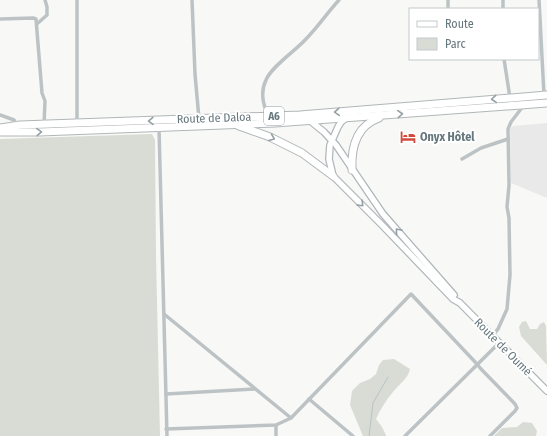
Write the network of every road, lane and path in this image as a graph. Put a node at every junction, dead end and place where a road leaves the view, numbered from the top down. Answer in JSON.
{"nodes":[{"id":1,"x":45,"y":0,"type":"edge"},
{"id":2,"x":77,"y":0,"type":"edge"},
{"id":3,"x":192,"y":0,"type":"edge"},
{"id":4,"x":339,"y":0,"type":"edge"},
{"id":5,"x":540,"y":0,"type":"edge"},
{"id":6,"x":0,"y":19,"type":"edge"},
{"id":7,"x":38,"y":23,"type":"junction"},
{"id":8,"x":504,"y":60,"type":"edge"},
{"id":9,"x":545,"y":95,"type":"edge"},
{"id":10,"x":510,"y":98,"type":"junction"},
{"id":11,"x":547,"y":102,"type":"edge"},
{"id":12,"x":524,"y":104,"type":"junction"},
{"id":13,"x":357,"y":111,"type":"junction"},
{"id":14,"x":300,"y":114,"type":"junction"},
{"id":15,"x":0,"y":115,"type":"edge"},
{"id":16,"x":268,"y":116,"type":"junction"},
{"id":17,"x":385,"y":116,"type":"junction"},
{"id":18,"x":200,"y":119,"type":"junction"},
{"id":19,"x":345,"y":119,"type":"junction"},
{"id":20,"x":310,"y":121,"type":"junction"},
{"id":21,"x":77,"y":123,"type":"junction"},
{"id":22,"x":44,"y":124,"type":"junction"},
{"id":23,"x":235,"y":124,"type":"junction"},
{"id":24,"x":16,"y":126,"type":"junction"},
{"id":25,"x":0,"y":128,"type":"edge"},
{"id":26,"x":159,"y":128,"type":"junction"},
{"id":27,"x":0,"y":132,"type":"edge"},
{"id":28,"x":331,"y":139,"type":"junction"},
{"id":29,"x":508,"y":139,"type":"junction"},
{"id":30,"x":462,"y":158,"type":"dead end"},
{"id":31,"x":352,"y":170,"type":"junction"},
{"id":32,"x":333,"y":176,"type":"junction"},
{"id":33,"x":460,"y":304,"type":"junction"},
{"id":34,"x":164,"y":314,"type":"junction"},
{"id":35,"x":492,"y":336,"type":"junction"},
{"id":36,"x":499,"y":343,"type":"junction"},
{"id":37,"x":477,"y":364,"type":"junction"},
{"id":38,"x":255,"y":389,"type":"junction"},
{"id":39,"x":547,"y":391,"type":"edge"},
{"id":40,"x":166,"y":394,"type":"junction"},
{"id":41,"x":309,"y":399,"type":"junction"},
{"id":42,"x":290,"y":418,"type":"junction"},
{"id":43,"x":276,"y":425,"type":"junction"},
{"id":44,"x":166,"y":429,"type":"junction"},
{"id":45,"x":166,"y":436,"type":"edge"},
{"id":46,"x":276,"y":436,"type":"edge"},
{"id":47,"x":354,"y":436,"type":"edge"},
{"id":48,"x":405,"y":436,"type":"edge"},
{"id":49,"x":490,"y":436,"type":"edge"}],
"edges":[{"from":1,"to":7,"type":"street"},
{"from":2,"to":21,"type":"street"},
{"from":3,"to":18,"type":"street"},
{"from":4,"to":16,"type":"street"},
{"from":5,"to":9,"type":"street"},
{"from":6,"to":7,"type":"street"},
{"from":7,"to":22,"type":"street"},
{"from":8,"to":10,"type":"street"},
{"from":9,"to":10,"type":"highway","name":"Route de Daloa","number":"A6"},
{"from":10,"to":13,"type":"highway","name":"Route de Daloa","number":"A6","one_way":true},
{"from":11,"to":12,"type":"highway","name":"Route de Daloa","number":"A6"},
{"from":17,"to":12,"type":"highway","name":"Route de Daloa","number":"A6","one_way":true},
{"from":12,"to":29,"type":"street"},
{"from":13,"to":14,"type":"highway","name":"Route de Daloa","number":"A6","one_way":true},
{"from":13,"to":19,"type":"main road"},
{"from":14,"to":16,"type":"highway","name":"Route de Daloa","number":"A6"},
{"from":14,"to":20,"type":"main road"},
{"from":15,"to":24,"type":"street"},
{"from":16,"to":18,"type":"highway","name":"Route de Daloa","number":"A6"},
{"from":17,"to":19,"type":"highway","name":"Route de Daloa","number":"A6"},
{"from":17,"to":31,"type":"highway"},
{"from":18,"to":21,"type":"highway","name":"Route de Daloa","number":"A6","one_way":true},
{"from":19,"to":20,"type":"highway","name":"Route de Daloa","number":"A6"},
{"from":19,"to":28,"type":"main road"},
{"from":20,"to":23,"type":"highway","name":"Route de Daloa","number":"A6"},
{"from":20,"to":28,"type":"main road"},
{"from":21,"to":22,"type":"highway","name":"Route de Daloa","number":"A6"},
{"from":22,"to":24,"type":"highway","name":"Route de Daloa","number":"A6"},
{"from":23,"to":26,"type":"highway","number":"A6"},
{"from":23,"to":32,"type":"highway","one_way":true},
{"from":24,"to":25,"type":"highway","name":"Route de Daloa","number":"A6"},
{"from":27,"to":26,"type":"highway","number":"A6","one_way":true},
{"from":26,"to":34,"type":"street"},
{"from":28,"to":31,"type":"main road"},
{"from":28,"to":32,"type":"main road"},
{"from":29,"to":30,"type":"street"},
{"from":29,"to":35,"type":"street"},
{"from":33,"to":31,"type":"main road","one_way":true},
{"from":32,"to":33,"type":"main road","one_way":true},
{"from":33,"to":35,"type":"main road","name":"Route de Oumé"},
{"from":34,"to":38,"type":"street"},
{"from":34,"to":40,"type":"street"},
{"from":35,"to":36,"type":"main road","name":"Route de Oumé"},
{"from":36,"to":37,"type":"street"},
{"from":36,"to":39,"type":"main road","name":"Route de Oumé"},
{"from":37,"to":41,"type":"street"},
{"from":37,"to":48,"type":"street"},
{"from":37,"to":49,"type":"street"},
{"from":38,"to":40,"type":"street"},
{"from":38,"to":42,"type":"street"},
{"from":40,"to":44,"type":"street"},
{"from":41,"to":42,"type":"street"},
{"from":41,"to":47,"type":"street"},
{"from":42,"to":43,"type":"street"},
{"from":43,"to":44,"type":"street"},
{"from":43,"to":46,"type":"street"},
{"from":44,"to":45,"type":"street"}]}
